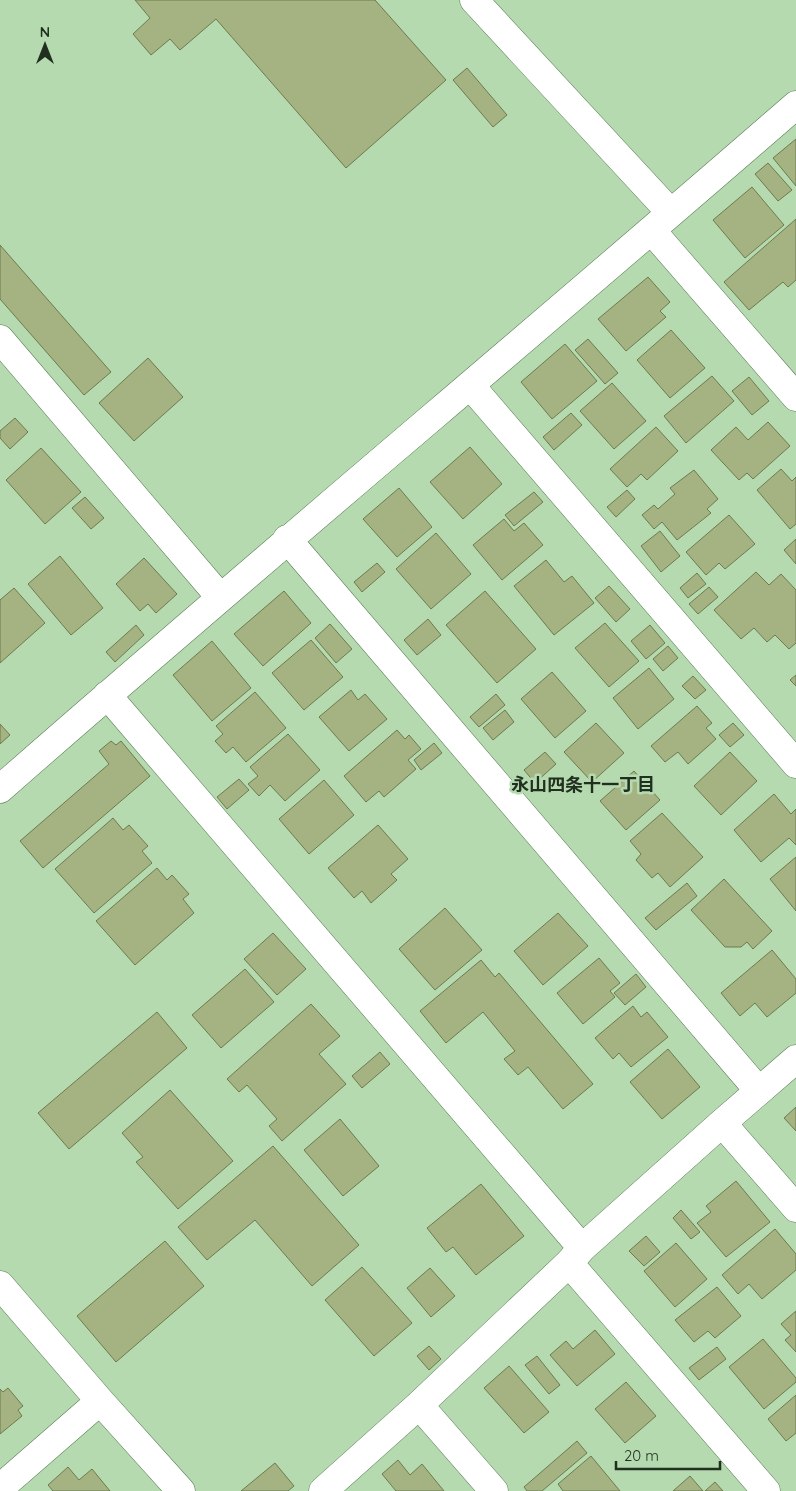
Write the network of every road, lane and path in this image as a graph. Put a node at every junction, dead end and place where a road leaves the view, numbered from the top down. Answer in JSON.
{"nodes":[{"id":1,"x":474,"y":0,"type":"edge"},
{"id":2,"x":796,"y":105,"type":"edge"},
{"id":3,"x":662,"y":222,"type":"junction"},
{"id":4,"x":0,"y":339,"type":"edge"},
{"id":5,"x":470,"y":385,"type":"junction"},
{"id":6,"x":796,"y":397,"type":"edge"},
{"id":7,"x":287,"y":540,"type":"junction"},
{"id":8,"x":220,"y":597,"type":"junction"},
{"id":9,"x":107,"y":695,"type":"junction"},
{"id":10,"x":796,"y":764,"type":"edge"},
{"id":11,"x":0,"y":789,"type":"edge"},
{"id":12,"x":796,"y":1059,"type":"edge"},
{"id":13,"x":759,"y":1091,"type":"junction"},
{"id":14,"x":722,"y":1123,"type":"junction"},
{"id":15,"x":796,"y":1208,"type":"edge"},
{"id":16,"x":575,"y":1255,"type":"junction"},
{"id":17,"x":0,"y":1285,"type":"edge"},
{"id":18,"x":100,"y":1401,"type":"junction"},
{"id":19,"x":419,"y":1405,"type":"junction"},
{"id":20,"x":0,"y":1488,"type":"edge"},
{"id":21,"x":180,"y":1491,"type":"edge"},
{"id":22,"x":323,"y":1491,"type":"edge"},
{"id":23,"x":494,"y":1491,"type":"edge"},
{"id":24,"x":766,"y":1491,"type":"edge"}],
"edges":[{"from":1,"to":3,"type":"street"},
{"from":2,"to":3,"type":"street"},
{"from":3,"to":5,"type":"street"},
{"from":3,"to":6,"type":"street"},
{"from":4,"to":8,"type":"street"},
{"from":5,"to":7,"type":"street"},
{"from":5,"to":10,"type":"street"},
{"from":7,"to":8,"type":"street"},
{"from":7,"to":13,"type":"street"},
{"from":8,"to":9,"type":"street"},
{"from":9,"to":11,"type":"street"},
{"from":9,"to":16,"type":"street"},
{"from":12,"to":13,"type":"street"},
{"from":13,"to":14,"type":"street"},
{"from":14,"to":15,"type":"street"},
{"from":14,"to":16,"type":"street"},
{"from":16,"to":19,"type":"street"},
{"from":16,"to":24,"type":"street"},
{"from":17,"to":18,"type":"street"},
{"from":18,"to":20,"type":"street"},
{"from":18,"to":21,"type":"street"},
{"from":19,"to":22,"type":"street"},
{"from":19,"to":23,"type":"street"}]}
